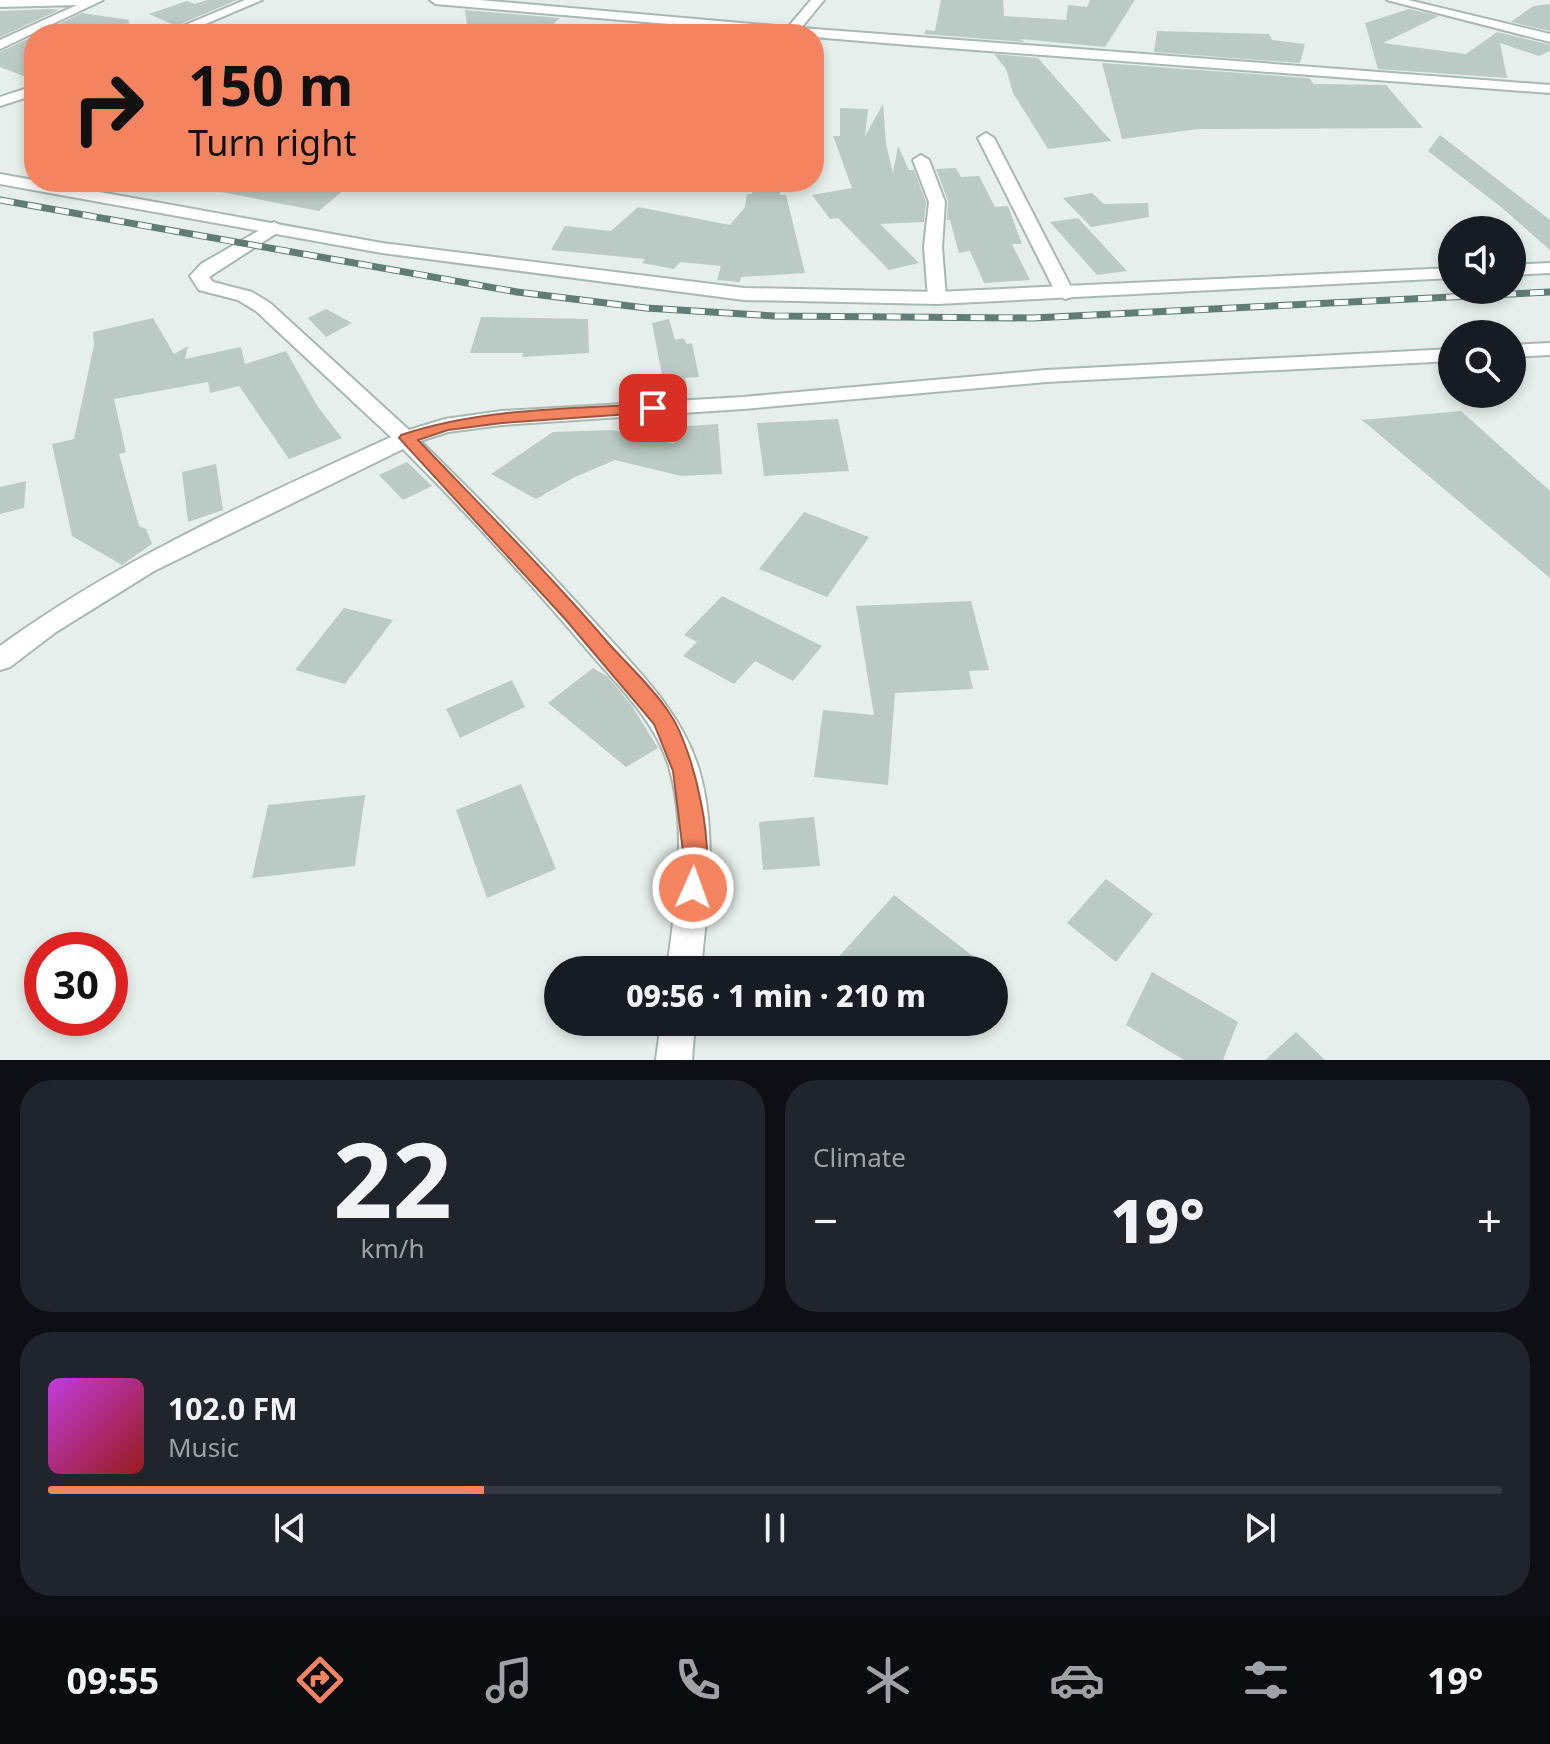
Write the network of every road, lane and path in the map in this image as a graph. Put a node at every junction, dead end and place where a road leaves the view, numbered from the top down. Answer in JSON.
{"nodes":[{"id":1,"x":95,"y":0,"type":"edge"},
{"id":2,"x":256,"y":0,"type":"edge"},
{"id":3,"x":436,"y":0,"type":"edge"},
{"id":4,"x":818,"y":0,"type":"edge"},
{"id":5,"x":1393,"y":0,"type":"edge"},
{"id":6,"x":0,"y":3,"type":"edge"},
{"id":7,"x":44,"y":24,"type":"edge"},
{"id":8,"x":196,"y":24,"type":"edge"},
{"id":9,"x":731,"y":24,"type":"edge"},
{"id":10,"x":797,"y":24,"type":"edge"},
{"id":11,"x":824,"y":32,"type":"edge"},
{"id":12,"x":24,"y":34,"type":"edge"},
{"id":13,"x":1550,"y":38,"type":"edge"},
{"id":14,"x":0,"y":45,"type":"edge"},
{"id":15,"x":1550,"y":89,"type":"edge"},
{"id":16,"x":24,"y":94,"type":"edge"},
{"id":17,"x":0,"y":102,"type":"edge"},
{"id":18,"x":986,"y":138,"type":"dead end"},
{"id":19,"x":921,"y":160,"type":"dead end"},
{"id":20,"x":0,"y":179,"type":"edge"},
{"id":21,"x":24,"y":183,"type":"edge"},
{"id":22,"x":74,"y":192,"type":"edge"},
{"id":23,"x":274,"y":227,"type":"junction"},
{"id":24,"x":1550,"y":268,"type":"edge"},
{"id":25,"x":1526,"y":269,"type":"edge"},
{"id":26,"x":1438,"y":274,"type":"edge"},
{"id":27,"x":1065,"y":293,"type":"junction"},
{"id":28,"x":937,"y":298,"type":"junction"},
{"id":29,"x":1550,"y":349,"type":"edge"},
{"id":30,"x":1526,"y":350,"type":"edge"},
{"id":31,"x":1438,"y":356,"type":"edge"},
{"id":32,"x":407,"y":438,"type":"junction"},
{"id":33,"x":0,"y":660,"type":"edge"},
{"id":34,"x":686,"y":956,"type":"edge"},
{"id":35,"x":677,"y":1036,"type":"edge"},
{"id":36,"x":674,"y":1060,"type":"edge"}],
"edges":[{"from":1,"to":6,"type":"street"},
{"from":1,"to":7,"type":"street"},
{"from":2,"to":8,"type":"street"},
{"from":3,"to":9,"type":"street"},
{"from":4,"to":10,"type":"street"},
{"from":5,"to":13,"type":"street"},
{"from":11,"to":15,"type":"street"},
{"from":12,"to":14,"type":"street"},
{"from":16,"to":17,"type":"street"},
{"from":18,"to":27,"type":"street"},
{"from":19,"to":28,"type":"street"},
{"from":20,"to":21,"type":"street"},
{"from":22,"to":23,"type":"street"},
{"from":23,"to":28,"type":"street"},
{"from":23,"to":32,"type":"street"},
{"from":24,"to":25,"type":"street"},
{"from":26,"to":27,"type":"street"},
{"from":27,"to":28,"type":"street"},
{"from":29,"to":30,"type":"street"},
{"from":31,"to":32,"type":"street"},
{"from":32,"to":33,"type":"street"},
{"from":32,"to":34,"type":"street"},
{"from":35,"to":36,"type":"street"}]}
